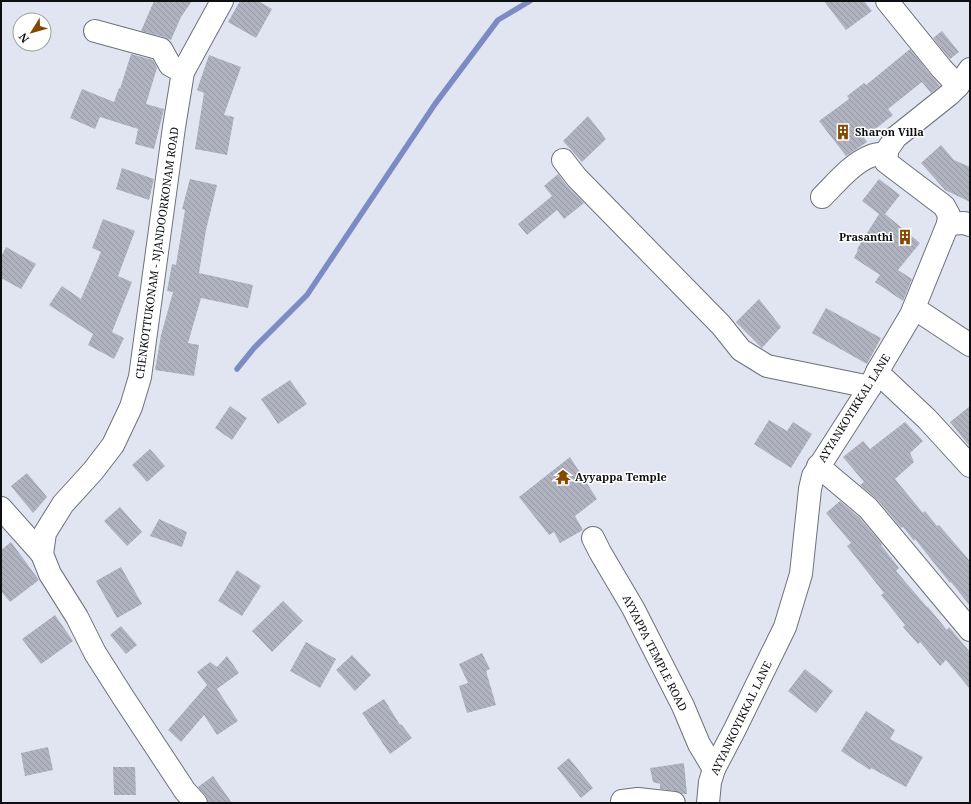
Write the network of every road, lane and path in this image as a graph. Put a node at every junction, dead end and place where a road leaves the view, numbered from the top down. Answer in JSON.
{"nodes":[{"id":1,"x":222,"y":1,"type":"edge"},
{"id":2,"x":887,"y":1,"type":"edge"},
{"id":3,"x":95,"y":31,"type":"dead end"},
{"id":4,"x":970,"y":69,"type":"edge"},
{"id":5,"x":183,"y":72,"type":"junction"},
{"id":6,"x":958,"y":86,"type":"junction"},
{"id":7,"x":886,"y":153,"type":"junction"},
{"id":8,"x":563,"y":160,"type":"dead end"},
{"id":9,"x":822,"y":197,"type":"dead end"},
{"id":10,"x":948,"y":224,"type":"junction"},
{"id":11,"x":970,"y":225,"type":"edge"},
{"id":12,"x":914,"y":308,"type":"junction"},
{"id":13,"x":970,"y":346,"type":"edge"},
{"id":14,"x":873,"y":379,"type":"junction"},
{"id":15,"x":818,"y":466,"type":"junction"},
{"id":16,"x":970,"y":466,"type":"edge"},
{"id":17,"x":1,"y":508,"type":"edge"},
{"id":18,"x":593,"y":538,"type":"dead end"},
{"id":19,"x":42,"y":554,"type":"junction"},
{"id":20,"x":970,"y":630,"type":"edge"},
{"id":21,"x":714,"y":769,"type":"junction"},
{"id":22,"x":622,"y":800,"type":"dead end"},
{"id":23,"x":196,"y":803,"type":"edge"},
{"id":24,"x":674,"y":803,"type":"edge"},
{"id":25,"x":708,"y":803,"type":"edge"}],
"edges":[{"from":1,"to":5,"type":"street","name":"CHENKOTTUKONAM - NJANDOORKONAM ROAD"},
{"from":2,"to":6,"type":"street"},
{"from":3,"to":5,"type":"street"},
{"from":4,"to":6,"type":"street"},
{"from":5,"to":19,"type":"street","name":"CHENKOTTUKONAM - NJANDOORKONAM ROAD"},
{"from":6,"to":7,"type":"street"},
{"from":7,"to":9,"type":"street"},
{"from":7,"to":10,"type":"street"},
{"from":8,"to":14,"type":"street"},
{"from":10,"to":11,"type":"street"},
{"from":10,"to":12,"type":"street","name":"AYYANKOYIKKAL LANE"},
{"from":12,"to":13,"type":"street"},
{"from":12,"to":14,"type":"street","name":"AYYANKOYIKKAL LANE"},
{"from":14,"to":15,"type":"street","name":"AYYANKOYIKKAL LANE"},
{"from":14,"to":16,"type":"street"},
{"from":15,"to":20,"type":"street"},
{"from":15,"to":21,"type":"street","name":"AYYANKOYIKKAL LANE"},
{"from":17,"to":19,"type":"street"},
{"from":18,"to":21,"type":"street","name":"AYYAPPA TEMPLE ROAD"},
{"from":19,"to":23,"type":"street","name":"CHENKOTTUKONAM - NJANDOORKONAM ROAD"},
{"from":21,"to":25,"type":"street","name":"AYYANKOYIKKAL LANE"},
{"from":22,"to":24,"type":"street"}]}
